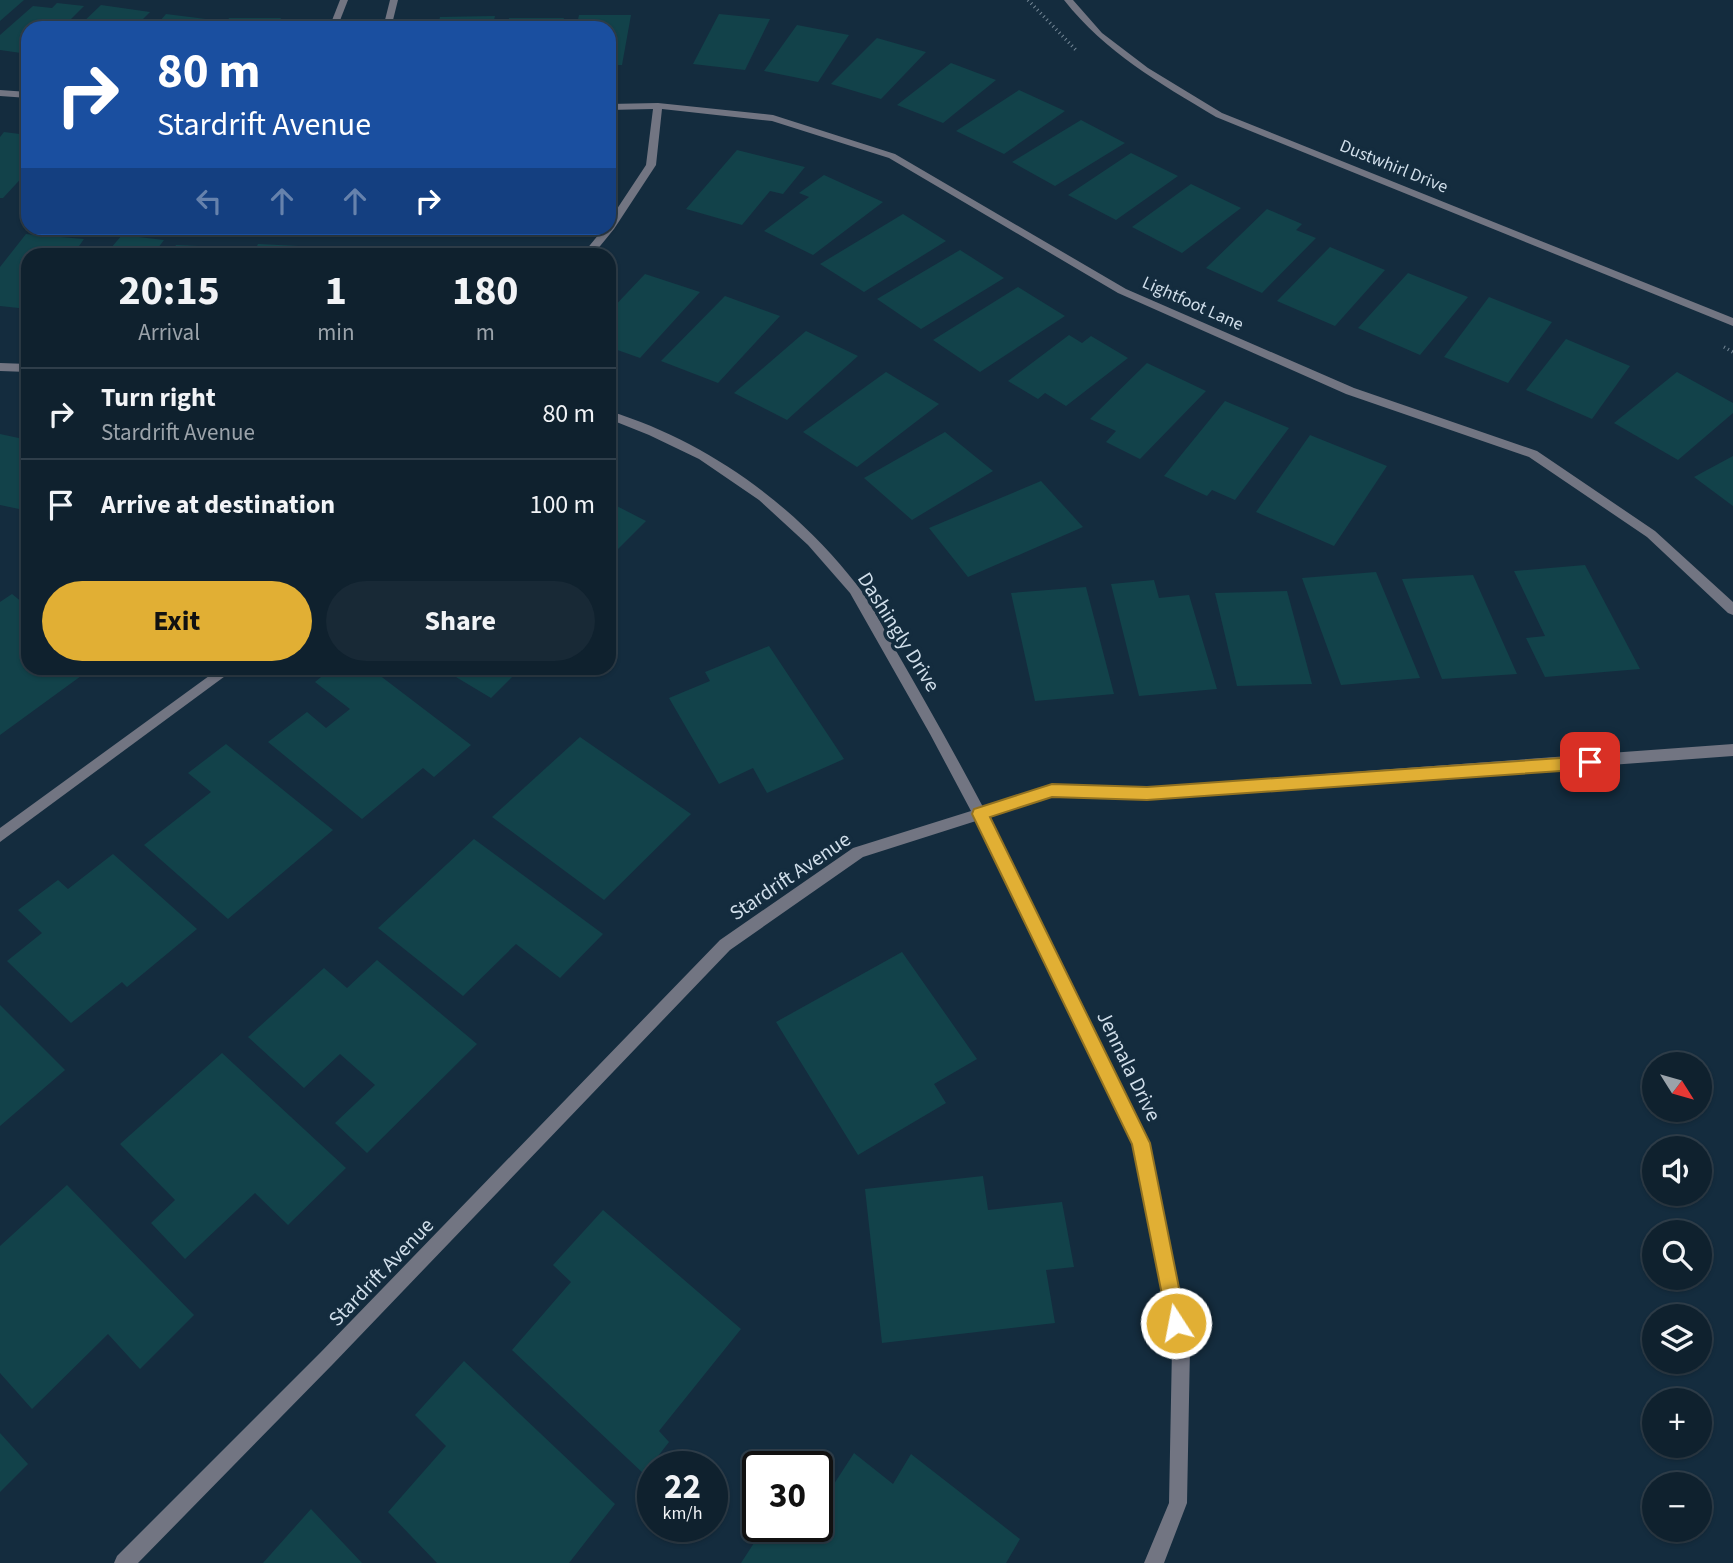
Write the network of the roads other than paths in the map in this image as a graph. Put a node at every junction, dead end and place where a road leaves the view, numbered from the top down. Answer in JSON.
{"nodes":[{"id":1,"x":344,"y":0,"type":"edge"},
{"id":2,"x":394,"y":0,"type":"edge"},
{"id":3,"x":1068,"y":0,"type":"edge"},
{"id":4,"x":336,"y":21,"type":"edge"},
{"id":5,"x":389,"y":21,"type":"edge"},
{"id":6,"x":0,"y":93,"type":"edge"},
{"id":7,"x":21,"y":94,"type":"edge"},
{"id":8,"x":658,"y":106,"type":"junction"},
{"id":9,"x":616,"y":107,"type":"edge"},
{"id":10,"x":616,"y":218,"type":"edge"},
{"id":11,"x":1733,"y":322,"type":"edge"},
{"id":12,"x":0,"y":367,"type":"edge"},
{"id":13,"x":21,"y":368,"type":"edge"},
{"id":14,"x":616,"y":418,"type":"edge"},
{"id":15,"x":1733,"y":610,"type":"edge"},
{"id":16,"x":220,"y":675,"type":"edge"},
{"id":17,"x":1733,"y":750,"type":"edge"},
{"id":18,"x":980,"y":814,"type":"junction"},
{"id":19,"x":0,"y":836,"type":"edge"},
{"id":20,"x":124,"y":1563,"type":"edge"},
{"id":21,"x":1154,"y":1563,"type":"edge"}],
"edges":[{"from":1,"to":4,"type":"street"},
{"from":2,"to":5,"type":"street"},
{"from":3,"to":11,"type":"street","name":"Dustwhirl Drive"},
{"from":6,"to":7,"type":"street"},
{"from":8,"to":9,"type":"street","name":"Lightfoot Lane"},
{"from":8,"to":10,"type":"street"},
{"from":8,"to":15,"type":"street","name":"Lightfoot Lane"},
{"from":12,"to":13,"type":"street"},
{"from":14,"to":18,"type":"street","name":"Dashingly Drive"},
{"from":16,"to":19,"type":"street"},
{"from":17,"to":18,"type":"street","name":"Stardrift Avenue"},
{"from":18,"to":20,"type":"street","name":"Stardrift Avenue"},
{"from":18,"to":21,"type":"street","name":"Jennala Drive"}]}
